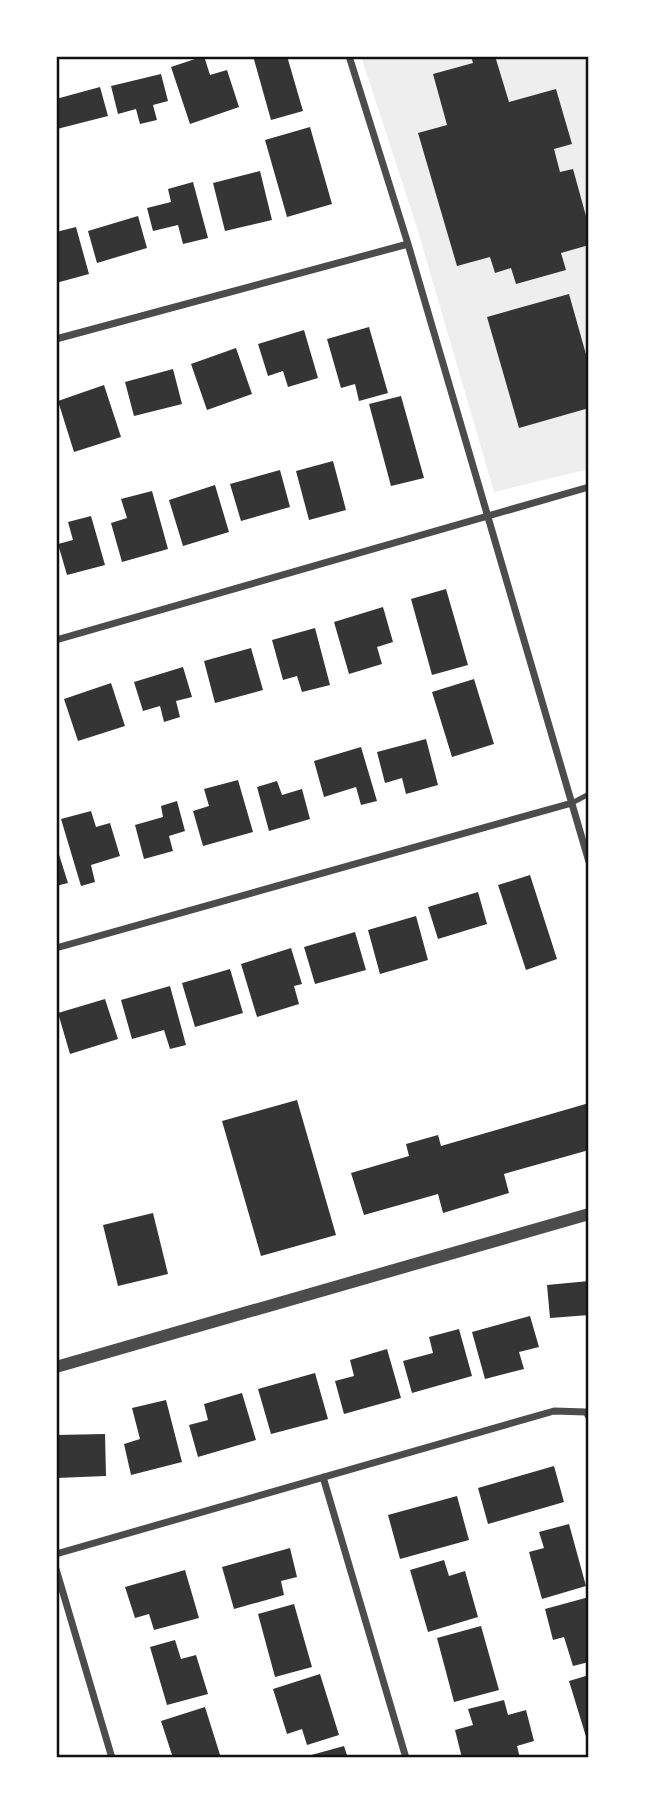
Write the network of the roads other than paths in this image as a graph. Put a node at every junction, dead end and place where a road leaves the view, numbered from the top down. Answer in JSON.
{"nodes":[{"id":1,"x":349,"y":56,"type":"edge"},
{"id":2,"x":408,"y":244,"type":"junction"},
{"id":3,"x":56,"y":339,"type":"edge"},
{"id":4,"x":589,"y":487,"type":"edge"},
{"id":5,"x":488,"y":516,"type":"junction"},
{"id":6,"x":56,"y":640,"type":"edge"},
{"id":7,"x":589,"y":794,"type":"edge"},
{"id":8,"x":572,"y":803,"type":"junction"},
{"id":9,"x":589,"y":862,"type":"edge"},
{"id":10,"x":56,"y":948,"type":"edge"},
{"id":11,"x":589,"y":1213,"type":"edge"},
{"id":12,"x":56,"y":1367,"type":"edge"},
{"id":13,"x":588,"y":1415,"type":"edge"},
{"id":14,"x":323,"y":1477,"type":"junction"},
{"id":15,"x":56,"y":1554,"type":"edge"},
{"id":16,"x":56,"y":1569,"type":"edge"},
{"id":17,"x":112,"y":1758,"type":"edge"},
{"id":18,"x":406,"y":1758,"type":"edge"}],
"edges":[{"from":1,"to":2,"type":"street"},
{"from":2,"to":3,"type":"street"},
{"from":2,"to":5,"type":"street"},
{"from":4,"to":5,"type":"street"},
{"from":5,"to":6,"type":"street"},
{"from":5,"to":8,"type":"street"},
{"from":7,"to":8,"type":"lane"},
{"from":8,"to":9,"type":"street"},
{"from":8,"to":10,"type":"street"},
{"from":11,"to":12,"type":"street"},
{"from":13,"to":14,"type":"street"},
{"from":14,"to":15,"type":"street"},
{"from":14,"to":18,"type":"street"},
{"from":16,"to":17,"type":"street"}]}
